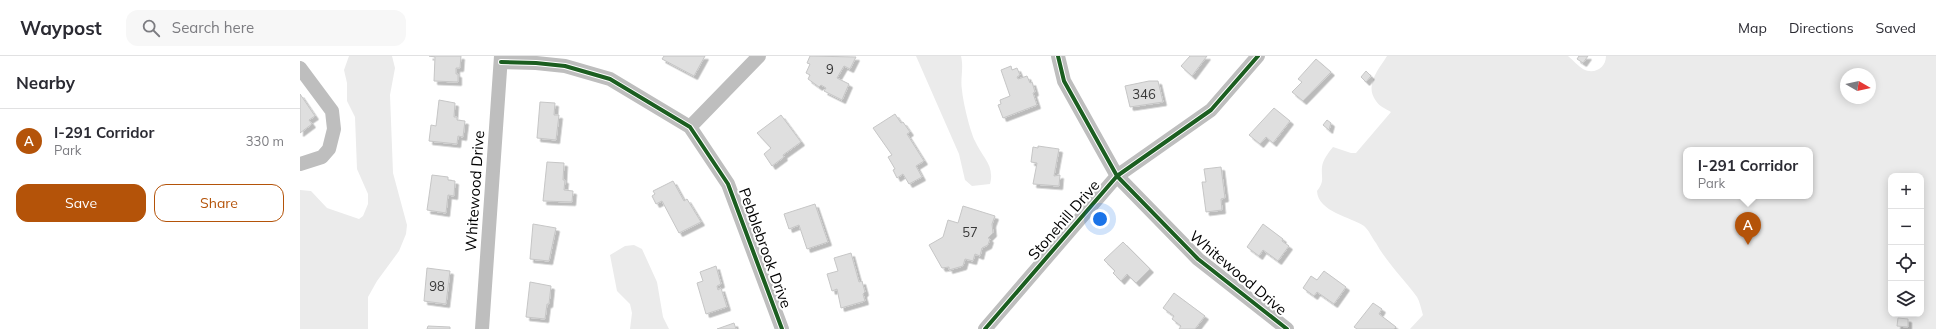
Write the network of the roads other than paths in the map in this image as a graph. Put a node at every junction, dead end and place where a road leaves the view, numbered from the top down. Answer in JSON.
{"nodes":[{"id":1,"x":759,"y":56,"type":"edge"},
{"id":2,"x":1058,"y":56,"type":"edge"},
{"id":3,"x":1258,"y":56,"type":"edge"},
{"id":4,"x":501,"y":59,"type":"edge"},
{"id":5,"x":300,"y":68,"type":"edge"},
{"id":6,"x":690,"y":127,"type":"junction"},
{"id":7,"x":300,"y":164,"type":"edge"},
{"id":8,"x":1117,"y":176,"type":"junction"},
{"id":9,"x":482,"y":329,"type":"edge"},
{"id":10,"x":782,"y":329,"type":"edge"},
{"id":11,"x":985,"y":329,"type":"edge"},
{"id":12,"x":1287,"y":329,"type":"edge"}],
"edges":[{"from":1,"to":6,"type":"street"},
{"from":2,"to":8,"type":"street","name":"Whitewood Drive"},
{"from":3,"to":8,"type":"street","name":"Stonehill Drive"},
{"from":4,"to":6,"type":"street","name":"Pebblebrook Drive"},
{"from":4,"to":9,"type":"street","name":"Whitewood Drive"},
{"from":5,"to":7,"type":"street"},
{"from":6,"to":10,"type":"street","name":"Pebblebrook Drive"},
{"from":8,"to":11,"type":"street","name":"Stonehill Drive"},
{"from":8,"to":12,"type":"street","name":"Whitewood Drive"}]}
